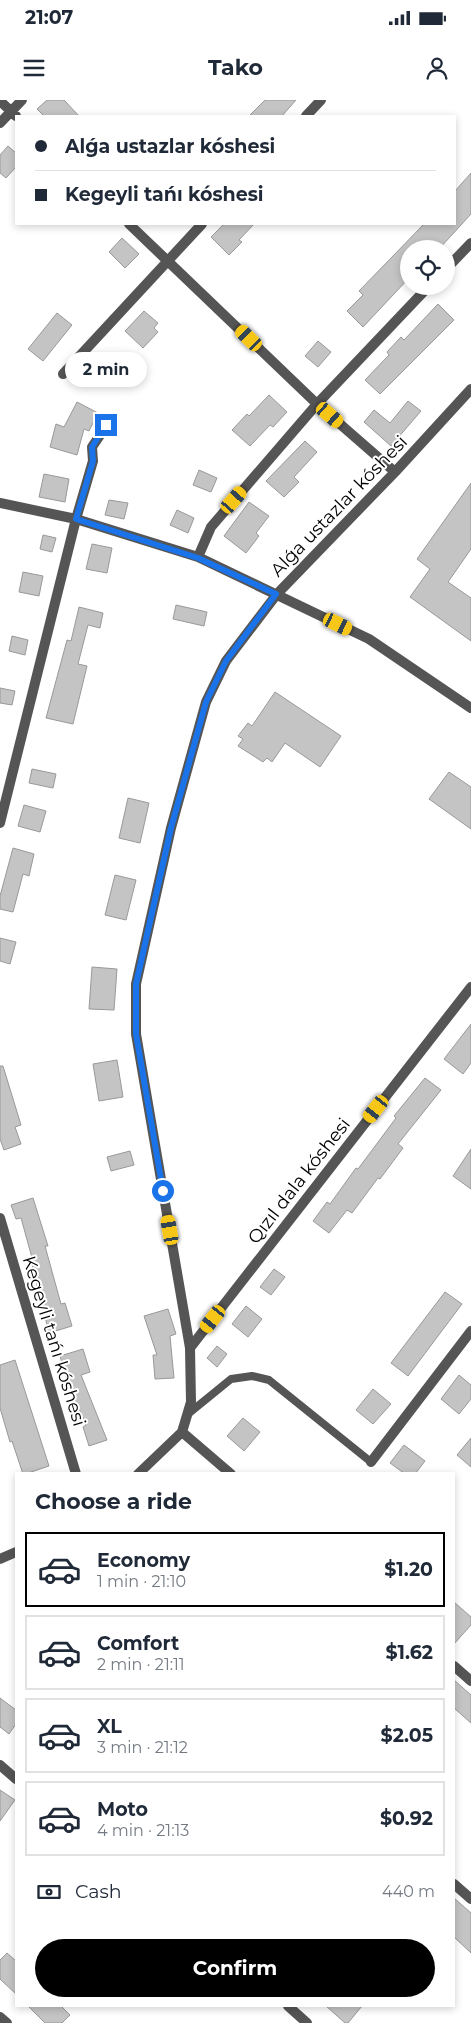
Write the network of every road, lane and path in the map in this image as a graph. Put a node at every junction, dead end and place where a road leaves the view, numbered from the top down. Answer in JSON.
{"nodes":[{"id":1,"x":22,"y":100,"type":"edge"},
{"id":2,"x":321,"y":100,"type":"edge"},
{"id":3,"x":0,"y":101,"type":"edge"},
{"id":4,"x":14,"y":114,"type":"edge"},
{"id":5,"x":307,"y":115,"type":"edge"},
{"id":6,"x":0,"y":123,"type":"edge"},
{"id":7,"x":130,"y":225,"type":"edge"},
{"id":8,"x":201,"y":225,"type":"edge"},
{"id":9,"x":471,"y":243,"type":"edge"},
{"id":10,"x":455,"y":259,"type":"edge"},
{"id":11,"x":167,"y":260,"type":"junction"},
{"id":12,"x":420,"y":295,"type":"edge"},
{"id":13,"x":63,"y":374,"type":"dead end"},
{"id":14,"x":471,"y":390,"type":"edge"},
{"id":15,"x":317,"y":404,"type":"junction"},
{"id":16,"x":106,"y":425,"type":"dead end"},
{"id":17,"x":395,"y":472,"type":"junction"},
{"id":18,"x":0,"y":503,"type":"edge"},
{"id":19,"x":76,"y":519,"type":"junction"},
{"id":20,"x":198,"y":558,"type":"junction"},
{"id":21,"x":276,"y":594,"type":"junction"},
{"id":22,"x":471,"y":708,"type":"edge"},
{"id":23,"x":0,"y":823,"type":"edge"},
{"id":24,"x":471,"y":987,"type":"edge"},
{"id":25,"x":0,"y":1218,"type":"edge"},
{"id":26,"x":471,"y":1331,"type":"edge"},
{"id":27,"x":190,"y":1348,"type":"junction"},
{"id":28,"x":188,"y":1414,"type":"junction"},
{"id":29,"x":182,"y":1432,"type":"junction"},
{"id":30,"x":371,"y":1462,"type":"joint"},
{"id":31,"x":75,"y":1472,"type":"edge"},
{"id":32,"x":140,"y":1472,"type":"edge"},
{"id":33,"x":229,"y":1472,"type":"edge"},
{"id":34,"x":15,"y":1552,"type":"edge"},
{"id":35,"x":0,"y":1559,"type":"edge"},
{"id":36,"x":455,"y":1667,"type":"edge"},
{"id":37,"x":471,"y":1681,"type":"edge"},
{"id":38,"x":0,"y":1766,"type":"edge"},
{"id":39,"x":15,"y":1778,"type":"edge"},
{"id":40,"x":455,"y":1885,"type":"edge"},
{"id":41,"x":471,"y":1899,"type":"edge"},
{"id":42,"x":289,"y":2007,"type":"edge"},
{"id":43,"x":0,"y":2016,"type":"edge"},
{"id":44,"x":7,"y":2023,"type":"edge"},
{"id":45,"x":307,"y":2023,"type":"edge"}],
"edges":[{"from":1,"to":4,"type":"street"},
{"from":2,"to":5,"type":"street"},
{"from":3,"to":4,"type":"street"},
{"from":4,"to":6,"type":"street"},
{"from":7,"to":11,"type":"street"},
{"from":8,"to":11,"type":"street"},
{"from":9,"to":10,"type":"street"},
{"from":11,"to":13,"type":"street"},
{"from":11,"to":15,"type":"street"},
{"from":12,"to":15,"type":"street"},
{"from":14,"to":17,"type":"street","name":"Alǵa ustazlar kóshesi"},
{"from":15,"to":17,"type":"street"},
{"from":15,"to":20,"type":"street"},
{"from":16,"to":19,"type":"street"},
{"from":17,"to":21,"type":"street","name":"Alǵa ustazlar kóshesi"},
{"from":18,"to":19,"type":"street"},
{"from":19,"to":20,"type":"street"},
{"from":19,"to":23,"type":"street"},
{"from":20,"to":21,"type":"street"},
{"from":21,"to":22,"type":"street"},
{"from":21,"to":27,"type":"street","name":"Alǵa ustazlar kóshesi"},
{"from":24,"to":27,"type":"street","name":"Qızıl dala kóshesi"},
{"from":25,"to":31,"type":"street","name":"Kegeyli tańı kóshesi"},
{"from":26,"to":30,"type":"street"},
{"from":27,"to":28,"type":"street","name":"Alǵa ustazlar kóshesi"},
{"from":28,"to":29,"type":"street","name":"Alǵa ustazlar kóshesi"},
{"from":28,"to":30,"type":"lane"},
{"from":29,"to":32,"type":"street"},
{"from":29,"to":33,"type":"street"},
{"from":34,"to":35,"type":"street"},
{"from":36,"to":37,"type":"street"},
{"from":38,"to":39,"type":"street"},
{"from":40,"to":41,"type":"street"},
{"from":42,"to":45,"type":"street"},
{"from":43,"to":44,"type":"street"}]}
